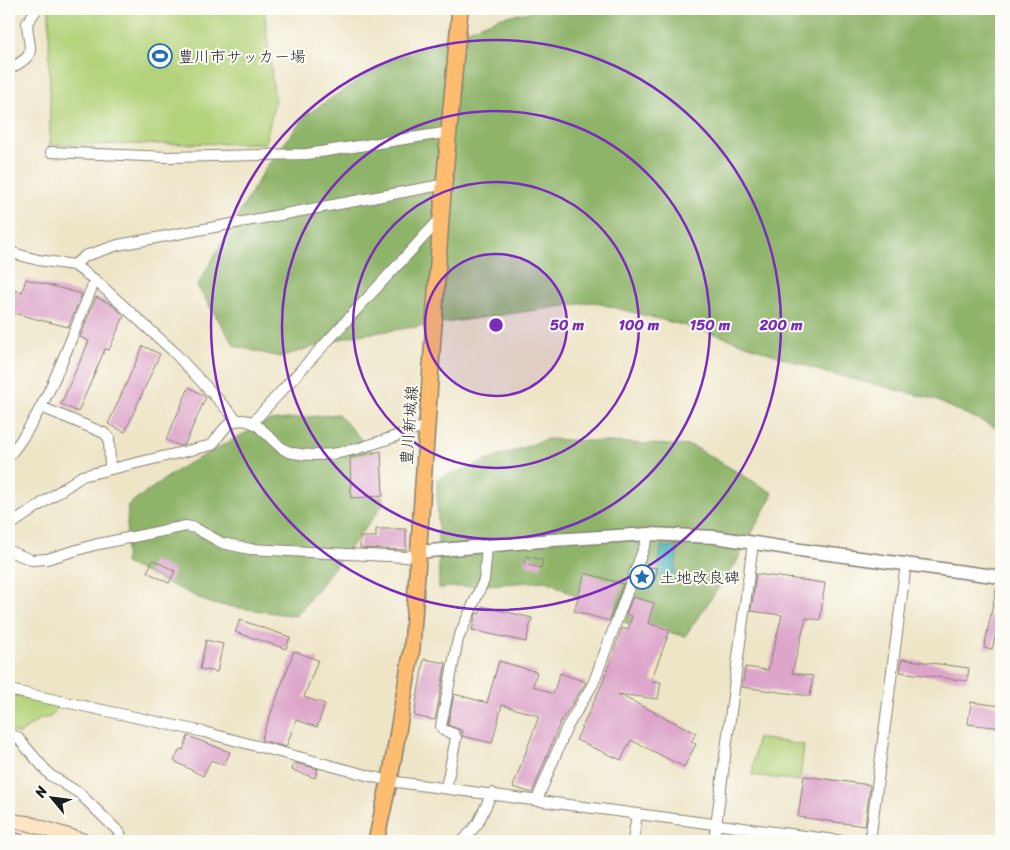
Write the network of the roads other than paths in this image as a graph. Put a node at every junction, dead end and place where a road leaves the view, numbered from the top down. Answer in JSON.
{"nodes":[{"id":1,"x":36,"y":9,"type":"edge"},
{"id":2,"x":460,"y":9,"type":"edge"},
{"id":3,"x":9,"y":69,"type":"edge"},
{"id":4,"x":450,"y":132,"type":"junction"},
{"id":5,"x":51,"y":152,"type":"dead end"},
{"id":6,"x":444,"y":182,"type":"junction"},
{"id":7,"x":441,"y":218,"type":"junction"},
{"id":8,"x":9,"y":252,"type":"edge"},
{"id":9,"x":74,"y":265,"type":"junction"},
{"id":10,"x":95,"y":280,"type":"junction"},
{"id":11,"x":41,"y":406,"type":"junction"},
{"id":12,"x":237,"y":420,"type":"junction"},
{"id":13,"x":253,"y":422,"type":"junction"},
{"id":14,"x":426,"y":426,"type":"junction"},
{"id":15,"x":9,"y":456,"type":"edge"},
{"id":16,"x":110,"y":468,"type":"junction"},
{"id":17,"x":9,"y":526,"type":"edge"},
{"id":18,"x":648,"y":534,"type":"junction"},
{"id":19,"x":753,"y":543,"type":"junction"},
{"id":20,"x":487,"y":547,"type":"junction"},
{"id":21,"x":9,"y":552,"type":"edge"},
{"id":22,"x":419,"y":552,"type":"junction"},
{"id":23,"x":906,"y":563,"type":"junction"},
{"id":24,"x":1001,"y":577,"type":"edge"},
{"id":25,"x":9,"y":690,"type":"edge"},
{"id":26,"x":9,"y":734,"type":"edge"},
{"id":27,"x":389,"y":781,"type":"junction"},
{"id":28,"x":446,"y":788,"type":"junction"},
{"id":29,"x":492,"y":794,"type":"junction"},
{"id":30,"x":538,"y":800,"type":"junction"},
{"id":31,"x":637,"y":814,"type":"junction"},
{"id":32,"x":9,"y":821,"type":"edge"},
{"id":33,"x":717,"y":824,"type":"junction"},
{"id":34,"x":84,"y":841,"type":"edge"},
{"id":35,"x":122,"y":841,"type":"edge"},
{"id":36,"x":376,"y":841,"type":"edge"},
{"id":37,"x":463,"y":841,"type":"edge"},
{"id":38,"x":633,"y":841,"type":"edge"},
{"id":39,"x":714,"y":841,"type":"edge"},
{"id":40,"x":842,"y":841,"type":"edge"},
{"id":41,"x":870,"y":841,"type":"edge"}],
"edges":[{"from":1,"to":3,"type":"street"},
{"from":2,"to":4,"type":"main road","name":"豊川新城線"},
{"from":4,"to":5,"type":"street"},
{"from":4,"to":6,"type":"main road","name":"豊川新城線"},
{"from":6,"to":7,"type":"main road","name":"豊川新城線"},
{"from":6,"to":9,"type":"street"},
{"from":7,"to":13,"type":"street"},
{"from":7,"to":14,"type":"main road","name":"豊川新城線"},
{"from":8,"to":9,"type":"street"},
{"from":9,"to":10,"type":"street"},
{"from":10,"to":11,"type":"street"},
{"from":10,"to":12,"type":"street"},
{"from":11,"to":15,"type":"street"},
{"from":11,"to":16,"type":"street"},
{"from":12,"to":13,"type":"street"},
{"from":12,"to":16,"type":"street"},
{"from":13,"to":14,"type":"street"},
{"from":14,"to":22,"type":"main road","name":"豊川新城線"},
{"from":16,"to":17,"type":"street"},
{"from":18,"to":19,"type":"street"},
{"from":18,"to":20,"type":"street"},
{"from":18,"to":30,"type":"street"},
{"from":19,"to":23,"type":"street"},
{"from":19,"to":33,"type":"street"},
{"from":20,"to":22,"type":"street"},
{"from":20,"to":28,"type":"street"},
{"from":21,"to":22,"type":"street"},
{"from":22,"to":27,"type":"main road","name":"豊川新城線"},
{"from":23,"to":24,"type":"street"},
{"from":23,"to":41,"type":"street"},
{"from":25,"to":27,"type":"street"},
{"from":26,"to":35,"type":"street"},
{"from":27,"to":28,"type":"street"},
{"from":27,"to":36,"type":"main road","name":"豊川新城線"},
{"from":28,"to":29,"type":"street"},
{"from":29,"to":30,"type":"street"},
{"from":29,"to":37,"type":"street"},
{"from":30,"to":31,"type":"street"},
{"from":31,"to":33,"type":"street"},
{"from":31,"to":38,"type":"street"},
{"from":32,"to":34,"type":"main road"},
{"from":33,"to":39,"type":"street"},
{"from":33,"to":40,"type":"street"}]}
